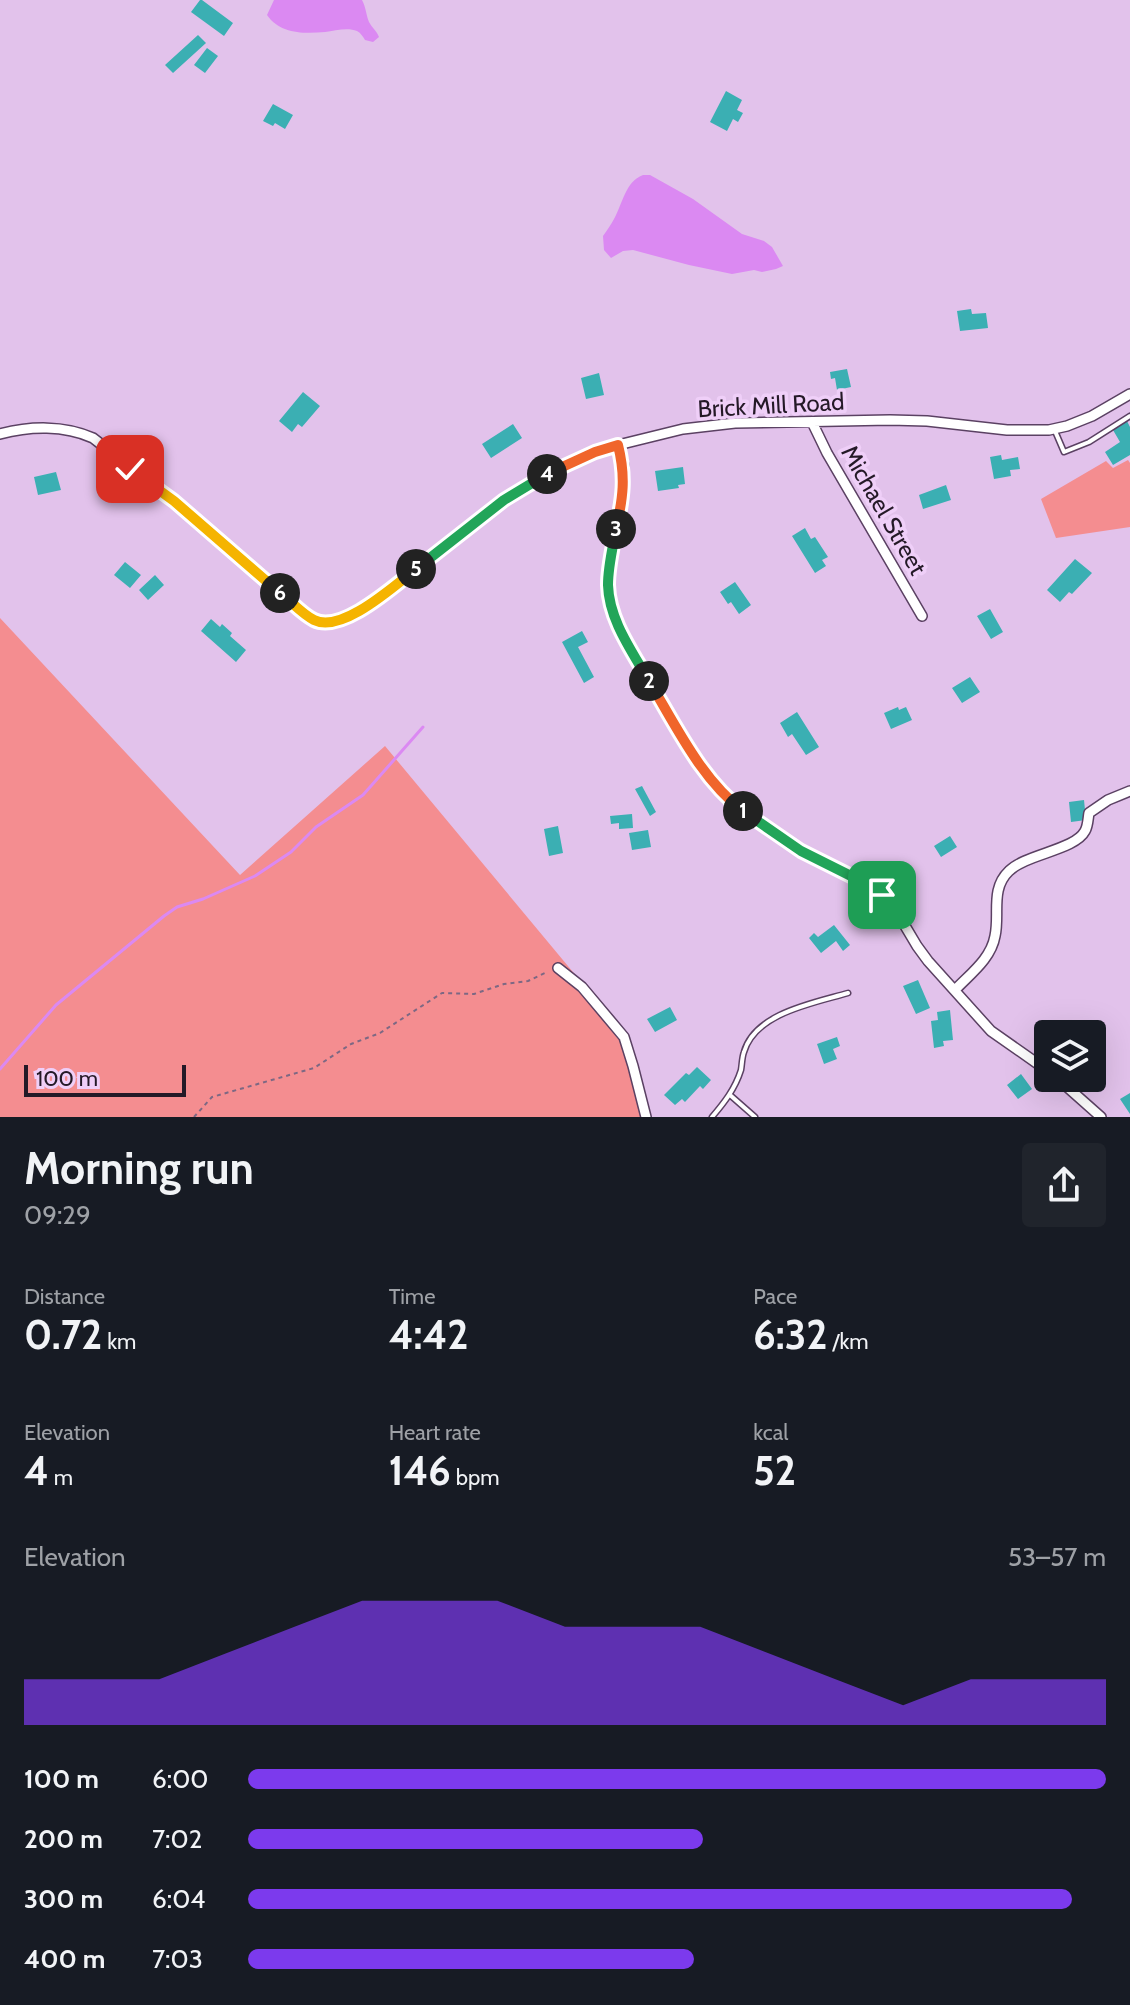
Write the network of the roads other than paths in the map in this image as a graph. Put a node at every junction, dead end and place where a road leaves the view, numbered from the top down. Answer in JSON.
{"nodes":[{"id":1,"x":1130,"y":394,"type":"edge"},
{"id":2,"x":1130,"y":416,"type":"edge"},
{"id":3,"x":812,"y":422,"type":"junction"},
{"id":4,"x":1054,"y":429,"type":"junction"},
{"id":5,"x":0,"y":434,"type":"edge"},
{"id":6,"x":618,"y":445,"type":"junction"},
{"id":7,"x":922,"y":616,"type":"dead end"},
{"id":8,"x":1130,"y":791,"type":"edge"},
{"id":9,"x":558,"y":968,"type":"road end"},
{"id":10,"x":955,"y":990,"type":"junction"},
{"id":11,"x":848,"y":993,"type":"dead end"},
{"id":12,"x":1034,"y":1061,"type":"edge"},
{"id":13,"x":1073,"y":1092,"type":"edge"},
{"id":14,"x":730,"y":1095,"type":"junction"},
{"id":15,"x":646,"y":1117,"type":"edge"},
{"id":16,"x":712,"y":1117,"type":"edge"},
{"id":17,"x":755,"y":1117,"type":"edge"},
{"id":18,"x":1101,"y":1117,"type":"edge"}],
"edges":[{"from":1,"to":4,"type":"street","name":"Brick Mill Road"},
{"from":2,"to":4,"type":"lane"},
{"from":3,"to":4,"type":"street","name":"Brick Mill Road"},
{"from":3,"to":6,"type":"street","name":"Brick Mill Road"},
{"from":3,"to":7,"type":"street","name":"Michael Street"},
{"from":5,"to":6,"type":"street","name":"Brick Mill Road"},
{"from":6,"to":10,"type":"street"},
{"from":8,"to":10,"type":"street"},
{"from":9,"to":15,"type":"street"},
{"from":10,"to":12,"type":"street"},
{"from":11,"to":14,"type":"lane"},
{"from":13,"to":18,"type":"street"},
{"from":14,"to":16,"type":"lane"},
{"from":14,"to":17,"type":"lane"}]}
